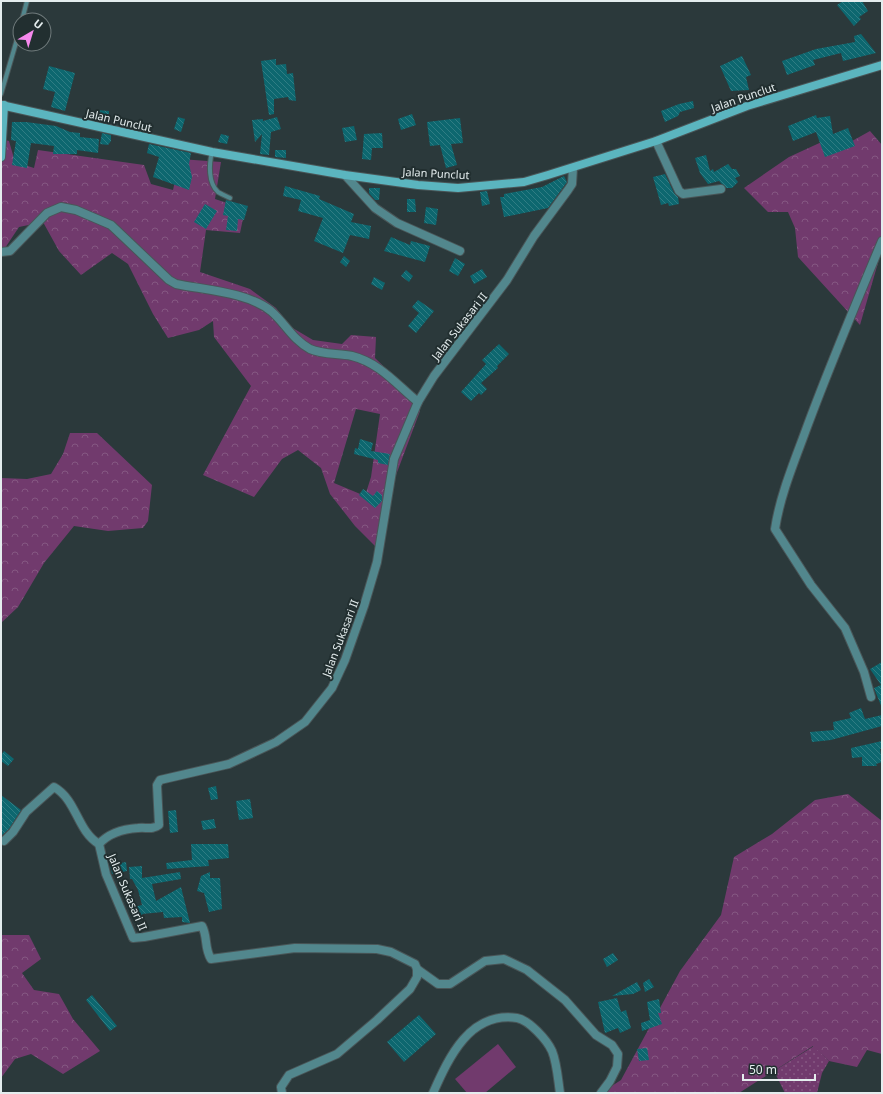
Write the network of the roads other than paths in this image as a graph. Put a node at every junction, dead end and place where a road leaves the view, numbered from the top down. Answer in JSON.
{"nodes":[{"id":1,"x":27,"y":1,"type":"edge"},
{"id":2,"x":24,"y":12,"type":"edge"},
{"id":3,"x":13,"y":52,"type":"edge"},
{"id":4,"x":882,"y":65,"type":"edge"},
{"id":5,"x":1,"y":94,"type":"edge"},
{"id":6,"x":2,"y":105,"type":"edge"},
{"id":7,"x":656,"y":141,"type":"junction"},
{"id":8,"x":212,"y":152,"type":"junction"},
{"id":9,"x":1,"y":157,"type":"edge"},
{"id":10,"x":573,"y":168,"type":"junction"},
{"id":11,"x":345,"y":175,"type":"junction"},
{"id":12,"x":721,"y":189,"type":"dead end"},
{"id":13,"x":230,"y":198,"type":"dead end"},
{"id":14,"x":882,"y":241,"type":"edge"},
{"id":15,"x":460,"y":251,"type":"dead end"},
{"id":16,"x":1,"y":252,"type":"edge"},
{"id":17,"x":418,"y":402,"type":"junction"},
{"id":18,"x":871,"y":698,"type":"dead end"},
{"id":19,"x":4,"y":841,"type":"dead end"},
{"id":20,"x":99,"y":844,"type":"junction"},
{"id":21,"x":417,"y":970,"type":"junction"},
{"id":22,"x":282,"y":1093,"type":"edge"},
{"id":23,"x":434,"y":1093,"type":"edge"},
{"id":24,"x":560,"y":1093,"type":"edge"},
{"id":25,"x":601,"y":1093,"type":"edge"}],
"edges":[{"from":1,"to":2,"type":"lane"},
{"from":3,"to":5,"type":"lane"},
{"from":4,"to":7,"type":"main road","name":"Jalan Punclut"},
{"from":6,"to":8,"type":"main road","name":"Jalan Punclut"},
{"from":6,"to":9,"type":"main road"},
{"from":7,"to":10,"type":"main road","name":"Jalan Punclut"},
{"from":7,"to":12,"type":"street"},
{"from":8,"to":11,"type":"main road","name":"Jalan Punclut"},
{"from":8,"to":13,"type":"lane"},
{"from":10,"to":11,"type":"main road","name":"Jalan Punclut"},
{"from":10,"to":17,"type":"street","name":"Jalan Sukasari II"},
{"from":11,"to":15,"type":"street"},
{"from":14,"to":18,"type":"street"},
{"from":16,"to":17,"type":"street"},
{"from":17,"to":20,"type":"street","name":"Jalan Sukasari II"},
{"from":19,"to":20,"type":"street"},
{"from":20,"to":21,"type":"street","name":"Jalan Sukasari II"},
{"from":21,"to":22,"type":"street"},
{"from":21,"to":25,"type":"street"},
{"from":23,"to":24,"type":"street"}]}
